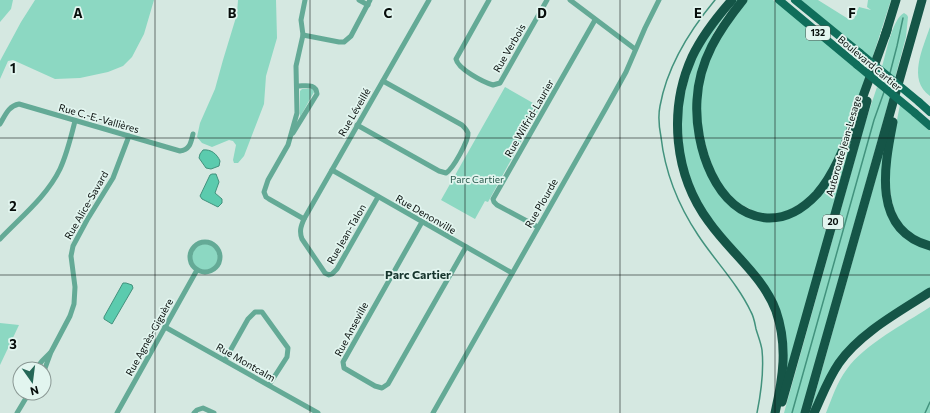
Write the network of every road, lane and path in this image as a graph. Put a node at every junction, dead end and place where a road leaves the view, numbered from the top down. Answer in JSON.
{"nodes":[{"id":1,"x":305,"y":0,"type":"edge"},
{"id":2,"x":360,"y":0,"type":"edge"},
{"id":3,"x":429,"y":0,"type":"edge"},
{"id":4,"x":489,"y":0,"type":"edge"},
{"id":5,"x":547,"y":0,"type":"edge"},
{"id":6,"x":570,"y":0,"type":"edge"},
{"id":7,"x":659,"y":0,"type":"edge"},
{"id":8,"x":732,"y":0,"type":"edge"},
{"id":9,"x":743,"y":0,"type":"edge"},
{"id":10,"x":779,"y":0,"type":"edge"},
{"id":11,"x":795,"y":0,"type":"edge"},
{"id":12,"x":896,"y":0,"type":"edge"},
{"id":13,"x":922,"y":0,"type":"edge"},
{"id":14,"x":369,"y":3,"type":"edge"},
{"id":15,"x":596,"y":20,"type":"junction"},
{"id":16,"x":915,"y":24,"type":"junction"},
{"id":17,"x":887,"y":30,"type":"junction"},
{"id":18,"x":303,"y":35,"type":"junction"},
{"id":19,"x":635,"y":49,"type":"junction"},
{"id":20,"x":382,"y":81,"type":"junction"},
{"id":21,"x":297,"y":86,"type":"junction"},
{"id":22,"x":930,"y":112,"type":"edge"},
{"id":23,"x":76,"y":121,"type":"junction"},
{"id":24,"x":0,"y":124,"type":"edge"},
{"id":25,"x":357,"y":125,"type":"junction"},
{"id":26,"x":930,"y":126,"type":"edge"},
{"id":27,"x":193,"y":134,"type":"dead end"},
{"id":28,"x":129,"y":136,"type":"junction"},
{"id":29,"x":290,"y":138,"type":"junction"},
{"id":30,"x":332,"y":170,"type":"junction"},
{"id":31,"x":378,"y":197,"type":"junction"},
{"id":32,"x":304,"y":219,"type":"junction"},
{"id":33,"x":422,"y":222,"type":"junction"},
{"id":34,"x":538,"y":227,"type":"junction"},
{"id":35,"x":300,"y":234,"type":"joint"},
{"id":36,"x":0,"y":239,"type":"edge"},
{"id":37,"x":930,"y":246,"type":"edge"},
{"id":38,"x":466,"y":247,"type":"junction"},
{"id":39,"x":197,"y":270,"type":"junction"},
{"id":40,"x":512,"y":273,"type":"junction"},
{"id":41,"x":930,"y":292,"type":"edge"},
{"id":42,"x":165,"y":327,"type":"junction"},
{"id":43,"x":51,"y":352,"type":"junction"},
{"id":44,"x":225,"y":360,"type":"junction"},
{"id":45,"x":42,"y":361,"type":"edge"},
{"id":46,"x":48,"y":361,"type":"edge"},
{"id":47,"x":269,"y":385,"type":"junction"},
{"id":48,"x":24,"y":401,"type":"edge"},
{"id":49,"x":17,"y":413,"type":"edge"},
{"id":50,"x":117,"y":413,"type":"edge"},
{"id":51,"x":194,"y":413,"type":"edge"},
{"id":52,"x":214,"y":413,"type":"edge"},
{"id":53,"x":318,"y":413,"type":"edge"},
{"id":54,"x":433,"y":413,"type":"edge"},
{"id":55,"x":775,"y":413,"type":"edge"},
{"id":56,"x":779,"y":413,"type":"edge"},
{"id":57,"x":805,"y":413,"type":"edge"},
{"id":58,"x":814,"y":413,"type":"edge"}],
"edges":[{"from":1,"to":18,"type":"street"},
{"from":2,"to":14,"type":"street"},
{"from":3,"to":20,"type":"street","name":"Rue Léveillé"},
{"from":4,"to":5,"type":"street","name":"Rue Verbois"},
{"from":6,"to":15,"type":"street"},
{"from":7,"to":19,"type":"street","name":"Rue Plourde"},
{"from":8,"to":55,"type":"highway"},
{"from":9,"to":17,"type":"highway"},
{"from":10,"to":26,"type":"main road","name":"Boulevard Cartier","number":"132","bridge":true},
{"from":11,"to":22,"type":"main road","name":"Boulevard Cartier","number":"132","bridge":true},
{"from":12,"to":17,"type":"highway","name":"Autoroute Jean-Lesage","number":"20"},
{"from":13,"to":16,"type":"highway","number":"20"},
{"from":14,"to":18,"type":"street"},
{"from":15,"to":19,"type":"street"},
{"from":15,"to":34,"type":"street","name":"Rue Wilfrid-Laurier"},
{"from":16,"to":37,"type":"highway"},
{"from":16,"to":57,"type":"highway","number":"20"},
{"from":17,"to":56,"type":"highway","name":"Autoroute Jean-Lesage","number":"20"},
{"from":18,"to":21,"type":"street"},
{"from":19,"to":34,"type":"street","name":"Rue Plourde"},
{"from":20,"to":25,"type":"street","name":"Rue Léveillé"},
{"from":20,"to":25,"type":"street"},
{"from":21,"to":29,"type":"street"},
{"from":21,"to":29,"type":"street"},
{"from":23,"to":24,"type":"street","name":"Rue C.-E.-Vallières"},
{"from":23,"to":28,"type":"street","name":"Rue C.-E.-Vallières"},
{"from":23,"to":36,"type":"street"},
{"from":25,"to":30,"type":"street","name":"Rue Léveillé"},
{"from":27,"to":28,"type":"street","name":"Rue C.-E.-Vallières"},
{"from":28,"to":43,"type":"street","name":"Rue Alice-Savard"},
{"from":29,"to":32,"type":"street"},
{"from":30,"to":31,"type":"street","name":"Rue Denonville"},
{"from":30,"to":32,"type":"street","name":"Rue Léveillé"},
{"from":31,"to":33,"type":"street","name":"Rue Denonville"},
{"from":31,"to":35,"type":"street","name":"Rue Jean-Talon"},
{"from":32,"to":35,"type":"street","name":"Rue Léveillé"},
{"from":33,"to":38,"type":"street","name":"Rue Denonville"},
{"from":33,"to":38,"type":"street","name":"Rue Anseville"},
{"from":34,"to":40,"type":"street","name":"Rue Plourde"},
{"from":38,"to":40,"type":"street","name":"Rue Denonville"},
{"from":39,"to":39,"type":"street"},
{"from":39,"to":42,"type":"street","name":"Rue Agnès-Giguère"},
{"from":40,"to":54,"type":"street","name":"Rue Plourde"},
{"from":41,"to":58,"type":"highway"},
{"from":42,"to":44,"type":"street","name":"Rue Montcalm"},
{"from":42,"to":50,"type":"street","name":"Rue Agnès-Giguère"},
{"from":43,"to":45,"type":"street","name":"Rue Alice-Savard"},
{"from":43,"to":46,"type":"street","name":"Rue Alice-Savard"},
{"from":44,"to":47,"type":"street","name":"Rue Montcalm"},
{"from":44,"to":47,"type":"street"},
{"from":47,"to":53,"type":"street","name":"Rue Montcalm"},
{"from":48,"to":49,"type":"street"},
{"from":51,"to":52,"type":"street"}]}
